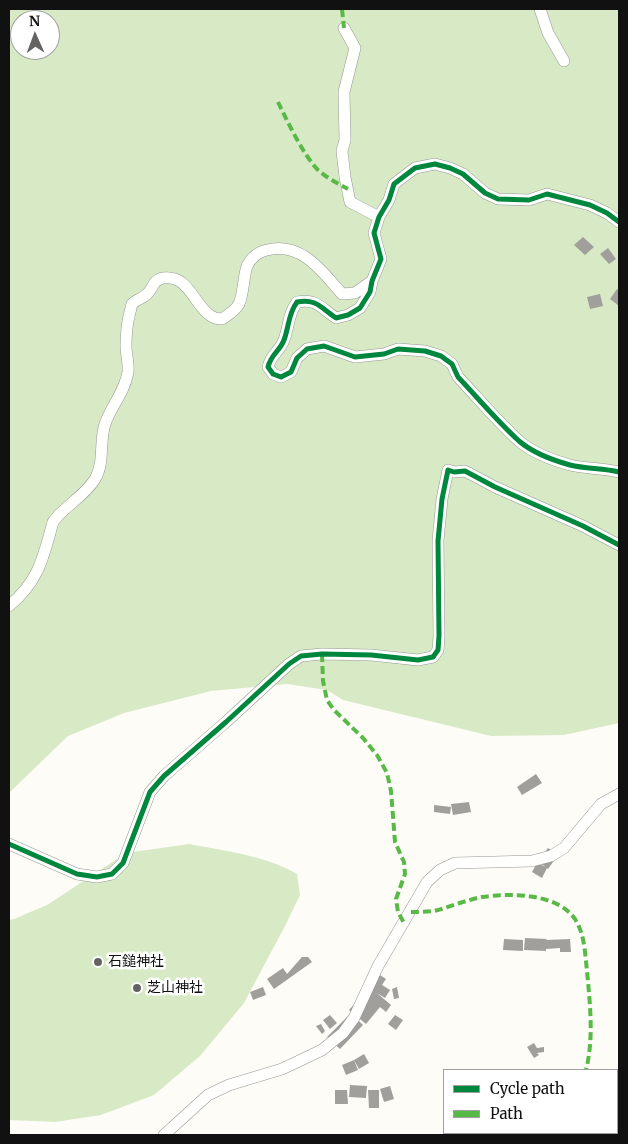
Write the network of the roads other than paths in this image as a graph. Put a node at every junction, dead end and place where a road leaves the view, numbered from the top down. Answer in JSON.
{"nodes":[{"id":1,"x":540,"y":9,"type":"edge"},
{"id":2,"x":344,"y":28,"type":"dead end"},
{"id":3,"x":564,"y":61,"type":"dead end"},
{"id":4,"x":379,"y":217,"type":"junction"},
{"id":5,"x":619,"y":222,"type":"edge"},
{"id":6,"x":372,"y":281,"type":"junction"},
{"id":7,"x":619,"y":472,"type":"edge"},
{"id":8,"x":619,"y":546,"type":"edge"},
{"id":9,"x":9,"y":606,"type":"edge"},
{"id":10,"x":619,"y":794,"type":"edge"},
{"id":11,"x":9,"y":844,"type":"edge"},
{"id":12,"x":164,"y":1135,"type":"edge"}],
"edges":[{"from":1,"to":3,"type":"street"},
{"from":2,"to":4,"type":"street"},
{"from":4,"to":5,"type":"street"},
{"from":4,"to":6,"type":"street"},
{"from":6,"to":7,"type":"street"},
{"from":6,"to":9,"type":"street"},
{"from":8,"to":11,"type":"street"},
{"from":10,"to":12,"type":"street"}]}
